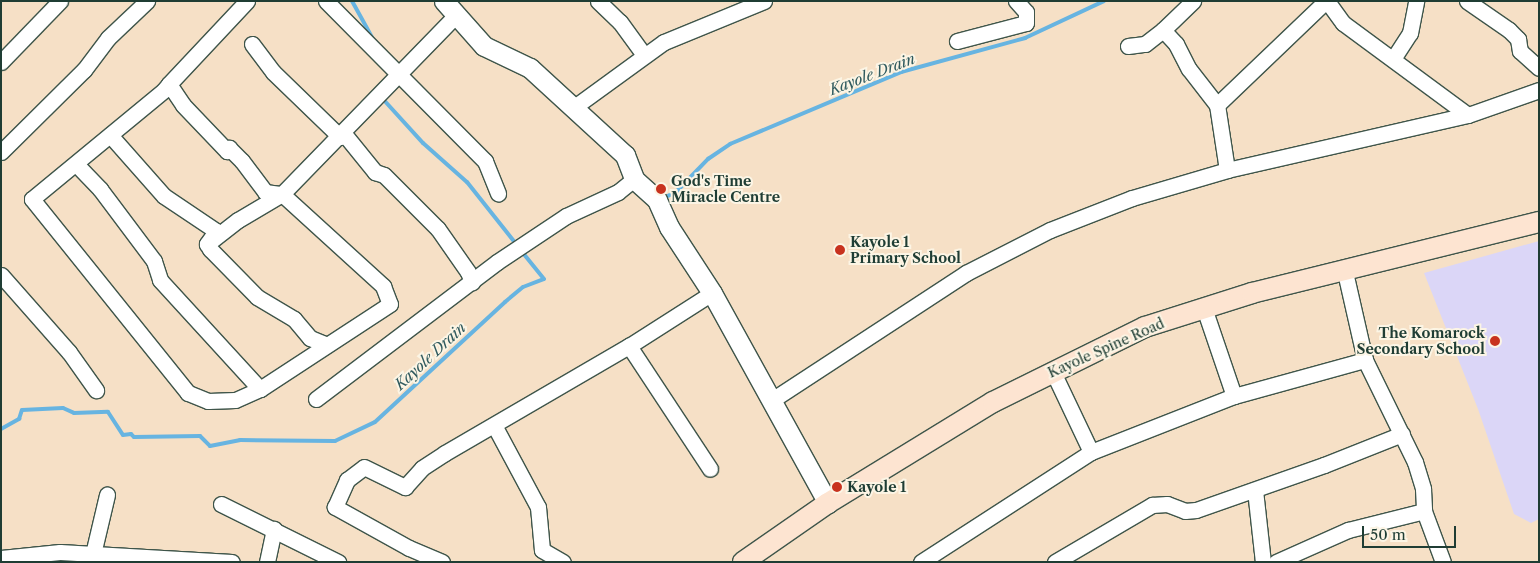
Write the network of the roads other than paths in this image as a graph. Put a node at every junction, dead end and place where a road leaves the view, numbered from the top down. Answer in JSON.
{"nodes":[{"id":1,"x":60,"y":1,"type":"edge"},
{"id":2,"x":147,"y":1,"type":"edge"},
{"id":3,"x":247,"y":1,"type":"edge"},
{"id":4,"x":326,"y":1,"type":"edge"},
{"id":5,"x":598,"y":1,"type":"edge"},
{"id":6,"x":764,"y":1,"type":"edge"},
{"id":7,"x":1016,"y":1,"type":"edge"},
{"id":8,"x":1193,"y":1,"type":"edge"},
{"id":9,"x":1326,"y":1,"type":"edge"},
{"id":10,"x":1416,"y":1,"type":"edge"},
{"id":11,"x":1466,"y":1,"type":"edge"},
{"id":12,"x":450,"y":9,"type":"edge"},
{"id":13,"x":1163,"y":30,"type":"junction"},
{"id":14,"x":957,"y":41,"type":"dead end"},
{"id":15,"x":252,"y":44,"type":"dead end"},
{"id":16,"x":1128,"y":46,"type":"dead end"},
{"id":17,"x":644,"y":55,"type":"junction"},
{"id":18,"x":1394,"y":59,"type":"junction"},
{"id":19,"x":1,"y":62,"type":"edge"},
{"id":20,"x":1539,"y":68,"type":"edge"},
{"id":21,"x":400,"y":74,"type":"junction"},
{"id":22,"x":169,"y":84,"type":"junction"},
{"id":23,"x":1539,"y":90,"type":"edge"},
{"id":24,"x":1217,"y":105,"type":"junction"},
{"id":25,"x":572,"y":108,"type":"junction"},
{"id":26,"x":1468,"y":115,"type":"junction"},
{"id":27,"x":110,"y":135,"type":"junction"},
{"id":28,"x":340,"y":137,"type":"junction"},
{"id":29,"x":1,"y":152,"type":"edge"},
{"id":30,"x":76,"y":164,"type":"junction"},
{"id":31,"x":1227,"y":170,"type":"junction"},
{"id":32,"x":634,"y":179,"type":"junction"},
{"id":33,"x":498,"y":193,"type":"dead end"},
{"id":34,"x":282,"y":194,"type":"junction"},
{"id":35,"x":1539,"y":222,"type":"edge"},
{"id":36,"x":208,"y":244,"type":"junction"},
{"id":37,"x":1345,"y":272,"type":"junction"},
{"id":38,"x":1,"y":275,"type":"edge"},
{"id":39,"x":472,"y":282,"type":"junction"},
{"id":40,"x":712,"y":293,"type":"junction"},
{"id":41,"x":1204,"y":308,"type":"junction"},
{"id":42,"x":325,"y":344,"type":"junction"},
{"id":43,"x":629,"y":346,"type":"junction"},
{"id":44,"x":1364,"y":360,"type":"junction"},
{"id":45,"x":1053,"y":372,"type":"junction"},
{"id":46,"x":260,"y":389,"type":"junction"},
{"id":47,"x":96,"y":390,"type":"dead end"},
{"id":48,"x":1234,"y":396,"type":"junction"},
{"id":49,"x":316,"y":400,"type":"dead end"},
{"id":50,"x":772,"y":400,"type":"junction"},
{"id":51,"x":494,"y":425,"type":"junction"},
{"id":52,"x":1402,"y":434,"type":"junction"},
{"id":53,"x":1091,"y":452,"type":"junction"},
{"id":54,"x":710,"y":469,"type":"dead end"},
{"id":55,"x":1255,"y":490,"type":"junction"},
{"id":56,"x":107,"y":496,"type":"dead end"},
{"id":57,"x":828,"y":502,"type":"junction"},
{"id":58,"x":221,"y":504,"type":"dead end"},
{"id":59,"x":1424,"y":511,"type":"junction"},
{"id":60,"x":274,"y":528,"type":"junction"},
{"id":61,"x":93,"y":554,"type":"junction"},
{"id":62,"x":1,"y":558,"type":"edge"},
{"id":63,"x":232,"y":562,"type":"edge"},
{"id":64,"x":267,"y":562,"type":"edge"},
{"id":65,"x":338,"y":562,"type":"edge"},
{"id":66,"x":442,"y":562,"type":"edge"},
{"id":67,"x":562,"y":562,"type":"edge"},
{"id":68,"x":743,"y":562,"type":"edge"},
{"id":69,"x":921,"y":562,"type":"edge"},
{"id":70,"x":1055,"y":562,"type":"edge"},
{"id":71,"x":1263,"y":562,"type":"edge"},
{"id":72,"x":1276,"y":562,"type":"edge"},
{"id":73,"x":1443,"y":562,"type":"edge"}],
"edges":[{"from":1,"to":19,"type":"street"},
{"from":2,"to":29,"type":"street"},
{"from":3,"to":22,"type":"street"},
{"from":4,"to":21,"type":"street"},
{"from":5,"to":17,"type":"street"},
{"from":6,"to":17,"type":"street"},
{"from":7,"to":14,"type":"street"},
{"from":8,"to":13,"type":"street"},
{"from":9,"to":18,"type":"street"},
{"from":9,"to":24,"type":"street"},
{"from":10,"to":18,"type":"street"},
{"from":11,"to":20,"type":"street"},
{"from":12,"to":21,"type":"street"},
{"from":12,"to":25,"type":"street"},
{"from":13,"to":16,"type":"street"},
{"from":13,"to":24,"type":"street"},
{"from":15,"to":28,"type":"street"},
{"from":17,"to":25,"type":"street"},
{"from":18,"to":26,"type":"street"},
{"from":21,"to":28,"type":"street"},
{"from":21,"to":33,"type":"street"},
{"from":22,"to":27,"type":"street"},
{"from":22,"to":34,"type":"street"},
{"from":23,"to":26,"type":"street"},
{"from":24,"to":31,"type":"street"},
{"from":25,"to":32,"type":"street"},
{"from":26,"to":31,"type":"street"},
{"from":27,"to":30,"type":"street"},
{"from":27,"to":36,"type":"street"},
{"from":28,"to":34,"type":"street"},
{"from":28,"to":39,"type":"street"},
{"from":30,"to":46,"type":"street"},
{"from":30,"to":46,"type":"street"},
{"from":31,"to":50,"type":"street"},
{"from":32,"to":39,"type":"street"},
{"from":32,"to":40,"type":"street"},
{"from":34,"to":36,"type":"street"},
{"from":34,"to":42,"type":"street"},
{"from":35,"to":37,"type":"main road","name":"Kayole Spine Road"},
{"from":36,"to":42,"type":"street"},
{"from":37,"to":41,"type":"main road","name":"Kayole Spine Road"},
{"from":37,"to":44,"type":"street"},
{"from":38,"to":47,"type":"street"},
{"from":39,"to":49,"type":"street"},
{"from":40,"to":43,"type":"street"},
{"from":40,"to":50,"type":"street"},
{"from":41,"to":45,"type":"main road","name":"Kayole Spine Road"},
{"from":41,"to":48,"type":"street"},
{"from":42,"to":46,"type":"street"},
{"from":43,"to":51,"type":"street"},
{"from":43,"to":54,"type":"street"},
{"from":44,"to":48,"type":"street"},
{"from":44,"to":52,"type":"street"},
{"from":45,"to":53,"type":"street"},
{"from":45,"to":57,"type":"main road","name":"Kayole Spine Road"},
{"from":48,"to":53,"type":"street"},
{"from":50,"to":57,"type":"street"},
{"from":51,"to":66,"type":"street"},
{"from":51,"to":67,"type":"street"},
{"from":52,"to":55,"type":"street"},
{"from":52,"to":59,"type":"street"},
{"from":53,"to":69,"type":"street"},
{"from":55,"to":70,"type":"street"},
{"from":55,"to":71,"type":"street"},
{"from":56,"to":61,"type":"street"},
{"from":57,"to":68,"type":"main road","name":"Kayole Spine Road"},
{"from":58,"to":60,"type":"street"},
{"from":59,"to":72,"type":"street"},
{"from":59,"to":73,"type":"street"},
{"from":60,"to":64,"type":"street"},
{"from":60,"to":65,"type":"street"},
{"from":61,"to":62,"type":"street"},
{"from":61,"to":63,"type":"street"}]}
